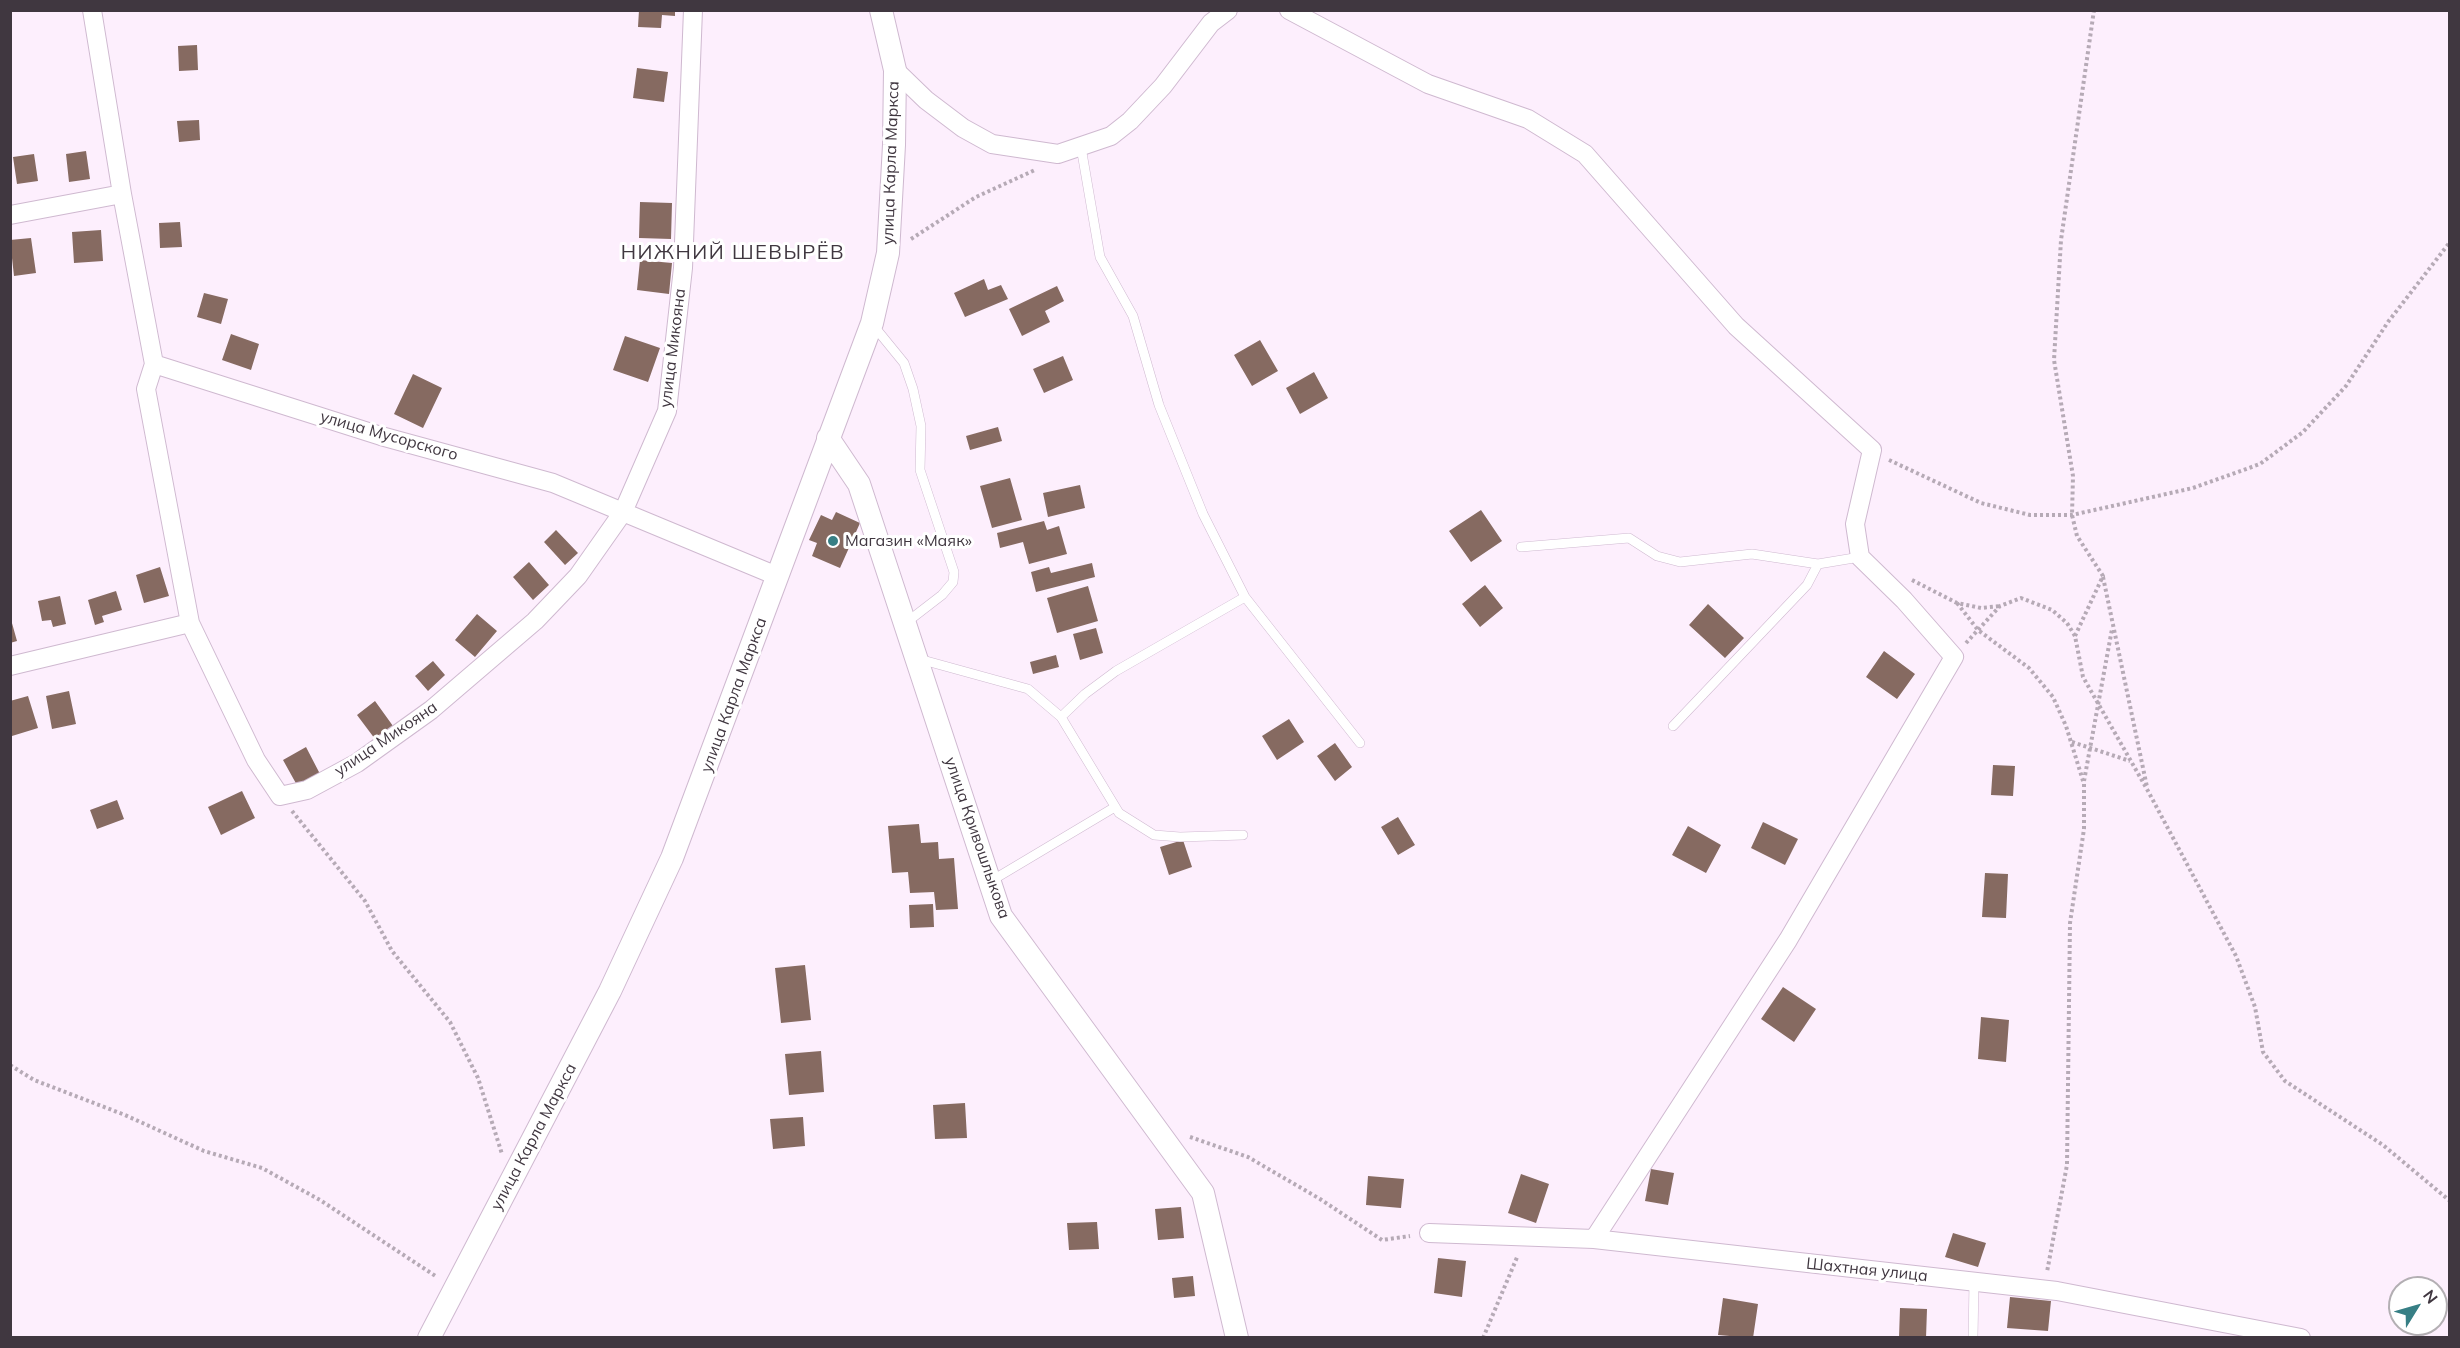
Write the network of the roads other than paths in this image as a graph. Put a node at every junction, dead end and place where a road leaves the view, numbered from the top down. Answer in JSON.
{"nodes":[{"id":1,"x":92,"y":10,"type":"edge"},
{"id":2,"x":693,"y":10,"type":"edge"},
{"id":3,"x":881,"y":10,"type":"edge"},
{"id":4,"x":1228,"y":10,"type":"edge"},
{"id":5,"x":1289,"y":10,"type":"edge"},
{"id":6,"x":895,"y":70,"type":"junction"},
{"id":7,"x":1081,"y":147,"type":"junction"},
{"id":8,"x":122,"y":194,"type":"junction"},
{"id":9,"x":10,"y":215,"type":"edge"},
{"id":10,"x":872,"y":323,"type":"junction"},
{"id":11,"x":154,"y":364,"type":"junction"},
{"id":12,"x":828,"y":438,"type":"junction"},
{"id":13,"x":623,"y":512,"type":"junction"},
{"id":14,"x":1521,"y":547,"type":"dead end"},
{"id":15,"x":1860,"y":557,"type":"junction"},
{"id":16,"x":1818,"y":564,"type":"junction"},
{"id":17,"x":777,"y":576,"type":"junction"},
{"id":18,"x":1245,"y":597,"type":"junction"},
{"id":19,"x":190,"y":622,"type":"junction"},
{"id":20,"x":905,"y":624,"type":"junction"},
{"id":21,"x":916,"y":658,"type":"junction"},
{"id":22,"x":10,"y":666,"type":"edge"},
{"id":23,"x":1060,"y":717,"type":"junction"},
{"id":24,"x":1672,"y":726,"type":"dead end"},
{"id":25,"x":1360,"y":743,"type":"dead end"},
{"id":26,"x":1115,"y":807,"type":"junction"},
{"id":27,"x":1243,"y":835,"type":"dead end"},
{"id":28,"x":989,"y":882,"type":"junction"},
{"id":29,"x":1429,"y":1233,"type":"road end"},
{"id":30,"x":1594,"y":1239,"type":"junction"},
{"id":31,"x":1974,"y":1282,"type":"junction"},
{"id":32,"x":2208,"y":1328,"type":"edge"},
{"id":33,"x":429,"y":1338,"type":"edge"},
{"id":34,"x":1237,"y":1338,"type":"edge"},
{"id":35,"x":1973,"y":1338,"type":"edge"},
{"id":36,"x":2301,"y":1338,"type":"edge"}],
"edges":[{"from":1,"to":8,"type":"street"},
{"from":2,"to":13,"type":"street","name":"улица Микояна"},
{"from":3,"to":6,"type":"street","name":"улица Карла Маркса"},
{"from":4,"to":7,"type":"street"},
{"from":5,"to":15,"type":"street"},
{"from":6,"to":7,"type":"street"},
{"from":6,"to":10,"type":"street","name":"улица Карла Маркса"},
{"from":7,"to":18,"type":"lane"},
{"from":8,"to":9,"type":"street"},
{"from":8,"to":11,"type":"street"},
{"from":10,"to":12,"type":"street","name":"улица Карла Маркса"},
{"from":10,"to":20,"type":"lane"},
{"from":11,"to":13,"type":"street","name":"улица Мусорского"},
{"from":11,"to":19,"type":"street"},
{"from":12,"to":17,"type":"street","name":"улица Карла Маркса"},
{"from":12,"to":20,"type":"street","name":"улица Кривошлыкова"},
{"from":13,"to":17,"type":"street","name":"улица Мусорского"},
{"from":13,"to":19,"type":"street","name":"улица Микояна"},
{"from":14,"to":16,"type":"lane"},
{"from":15,"to":16,"type":"lane"},
{"from":15,"to":30,"type":"street"},
{"from":16,"to":24,"type":"lane"},
{"from":17,"to":33,"type":"street","name":"улица Карла Маркса"},
{"from":18,"to":23,"type":"lane"},
{"from":18,"to":25,"type":"lane"},
{"from":19,"to":22,"type":"street"},
{"from":20,"to":21,"type":"street","name":"улица Кривошлыкова"},
{"from":21,"to":23,"type":"lane"},
{"from":21,"to":28,"type":"street","name":"улица Кривошлыкова"},
{"from":23,"to":26,"type":"lane"},
{"from":26,"to":27,"type":"lane"},
{"from":26,"to":28,"type":"lane"},
{"from":28,"to":34,"type":"street","name":"улица Кривошлыкова"},
{"from":29,"to":30,"type":"street","name":"Шахтная улица"},
{"from":30,"to":31,"type":"street","name":"Шахтная улица"},
{"from":31,"to":32,"type":"street","name":"Шахтная улица"},
{"from":31,"to":35,"type":"lane"},
{"from":32,"to":36,"type":"street","name":"Шахтная улица"}]}
